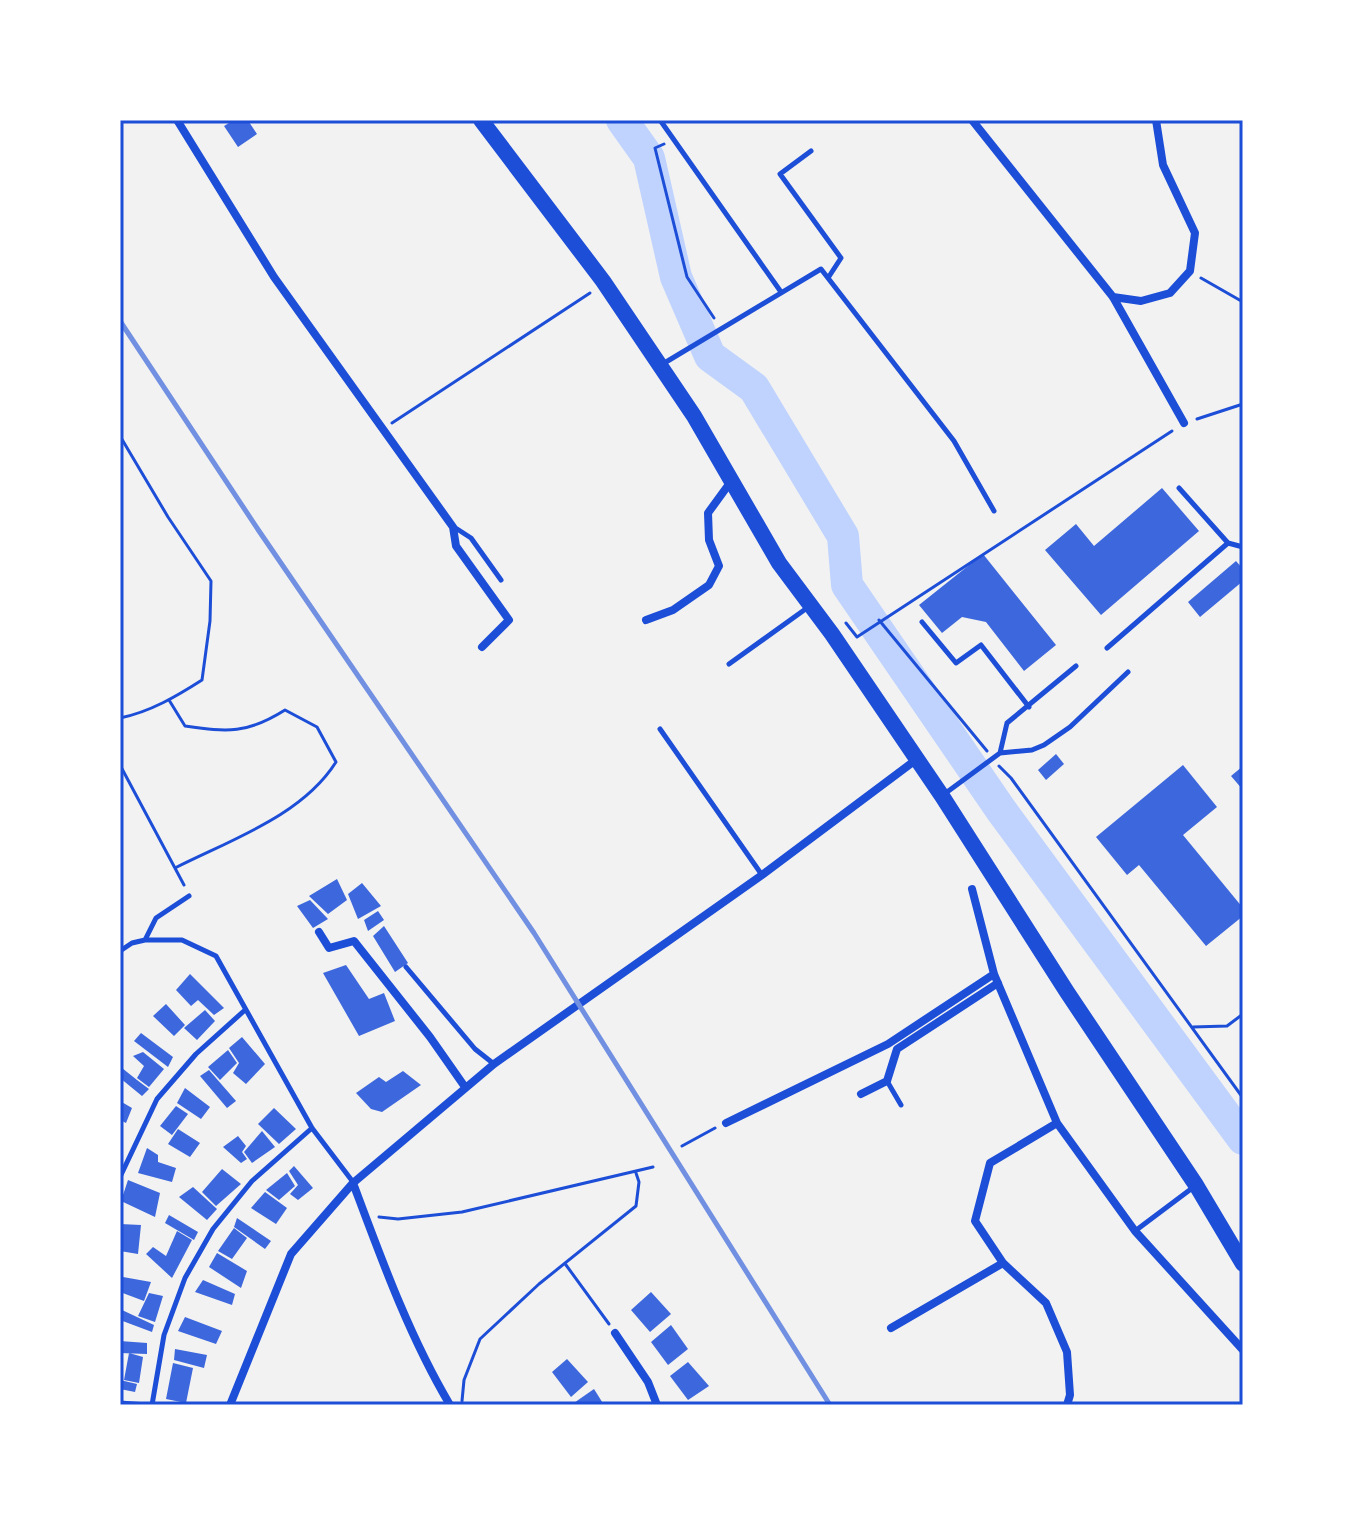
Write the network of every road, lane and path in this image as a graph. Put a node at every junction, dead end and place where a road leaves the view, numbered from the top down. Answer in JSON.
{"nodes":[{"id":1,"x":177,"y":120,"type":"edge"},
{"id":2,"x":481,"y":120,"type":"edge"},
{"id":3,"x":660,"y":120,"type":"edge"},
{"id":4,"x":972,"y":120,"type":"edge"},
{"id":5,"x":1156,"y":120,"type":"edge"},
{"id":6,"x":675,"y":139,"type":"junction"},
{"id":7,"x":811,"y":151,"type":"dead end"},
{"id":8,"x":1190,"y":271,"type":"junction"},
{"id":9,"x":828,"y":278,"type":"junction"},
{"id":10,"x":781,"y":292,"type":"junction"},
{"id":11,"x":587,"y":296,"type":"dead end"},
{"id":12,"x":1113,"y":297,"type":"junction"},
{"id":13,"x":1243,"y":302,"type":"edge"},
{"id":14,"x":720,"y":328,"type":"junction"},
{"id":15,"x":660,"y":366,"type":"junction"},
{"id":16,"x":1243,"y":404,"type":"edge"},
{"id":17,"x":393,"y":422,"type":"dead end"},
{"id":18,"x":1184,"y":423,"type":"junction"},
{"id":19,"x":120,"y":436,"type":"edge"},
{"id":20,"x":733,"y":480,"type":"junction"},
{"id":21,"x":1179,"y":488,"type":"dead end"},
{"id":22,"x":994,"y":511,"type":"dead end"},
{"id":23,"x":453,"y":527,"type":"junction"},
{"id":24,"x":1228,"y":543,"type":"junction"},
{"id":25,"x":1243,"y":547,"type":"edge"},
{"id":26,"x":501,"y":580,"type":"dead end"},
{"id":27,"x":811,"y":605,"type":"junction"},
{"id":28,"x":646,"y":620,"type":"dead end"},
{"id":29,"x":879,"y":620,"type":"junction"},
{"id":30,"x":922,"y":622,"type":"dead end"},
{"id":31,"x":857,"y":637,"type":"dead end"},
{"id":32,"x":482,"y":647,"type":"dead end"},
{"id":33,"x":1107,"y":648,"type":"dead end"},
{"id":34,"x":729,"y":664,"type":"dead end"},
{"id":35,"x":1076,"y":666,"type":"dead end"},
{"id":36,"x":1128,"y":672,"type":"dead end"},
{"id":37,"x":169,"y":700,"type":"junction"},
{"id":38,"x":1029,"y":707,"type":"junction"},
{"id":39,"x":120,"y":718,"type":"edge"},
{"id":40,"x":660,"y":729,"type":"dead end"},
{"id":41,"x":1000,"y":753,"type":"junction"},
{"id":42,"x":991,"y":758,"type":"junction"},
{"id":43,"x":918,"y":759,"type":"junction"},
{"id":44,"x":120,"y":765,"type":"edge"},
{"id":45,"x":942,"y":796,"type":"junction"},
{"id":46,"x":175,"y":868,"type":"junction"},
{"id":47,"x":762,"y":875,"type":"junction"},
{"id":48,"x":972,"y":889,"type":"dead end"},
{"id":49,"x":189,"y":896,"type":"joint"},
{"id":50,"x":319,"y":932,"type":"dead end"},
{"id":51,"x":145,"y":940,"type":"junction"},
{"id":52,"x":120,"y":951,"type":"edge"},
{"id":53,"x":406,"y":967,"type":"dead end"},
{"id":54,"x":996,"y":979,"type":"junction"},
{"id":55,"x":245,"y":1010,"type":"junction"},
{"id":56,"x":1243,"y":1014,"type":"edge"},
{"id":57,"x":1193,"y":1027,"type":"junction"},
{"id":58,"x":494,"y":1064,"type":"junction"},
{"id":59,"x":887,"y":1081,"type":"junction"},
{"id":60,"x":465,"y":1087,"type":"junction"},
{"id":61,"x":861,"y":1094,"type":"dead end"},
{"id":62,"x":1243,"y":1098,"type":"edge"},
{"id":63,"x":901,"y":1105,"type":"dead end"},
{"id":64,"x":726,"y":1123,"type":"joint"},
{"id":65,"x":1057,"y":1123,"type":"junction"},
{"id":66,"x":312,"y":1128,"type":"junction"},
{"id":67,"x":682,"y":1146,"type":"dead end"},
{"id":68,"x":653,"y":1167,"type":"dead end"},
{"id":69,"x":636,"y":1173,"type":"junction"},
{"id":70,"x":120,"y":1177,"type":"edge"},
{"id":71,"x":353,"y":1183,"type":"junction"},
{"id":72,"x":1196,"y":1185,"type":"junction"},
{"id":73,"x":366,"y":1216,"type":"junction"},
{"id":74,"x":1135,"y":1231,"type":"junction"},
{"id":75,"x":1003,"y":1263,"type":"junction"},
{"id":76,"x":566,"y":1264,"type":"junction"},
{"id":77,"x":1243,"y":1264,"type":"edge"},
{"id":78,"x":891,"y":1328,"type":"dead end"},
{"id":79,"x":615,"y":1333,"type":"joint"},
{"id":80,"x":1243,"y":1350,"type":"edge"},
{"id":81,"x":120,"y":1403,"type":"edge"},
{"id":82,"x":149,"y":1405,"type":"edge"},
{"id":83,"x":230,"y":1405,"type":"edge"},
{"id":84,"x":450,"y":1405,"type":"edge"},
{"id":85,"x":462,"y":1405,"type":"edge"},
{"id":86,"x":657,"y":1405,"type":"edge"},
{"id":87,"x":1067,"y":1405,"type":"edge"}],
"edges":[{"from":1,"to":23,"type":"street"},
{"from":2,"to":15,"type":"main road"},
{"from":3,"to":6,"type":"lane"},
{"from":4,"to":12,"type":"street"},
{"from":5,"to":8,"type":"street"},
{"from":6,"to":10,"type":"lane"},
{"from":6,"to":14,"type":"path"},
{"from":7,"to":9,"type":"lane"},
{"from":8,"to":12,"type":"street"},
{"from":8,"to":13,"type":"path"},
{"from":9,"to":10,"type":"lane"},
{"from":9,"to":22,"type":"lane"},
{"from":10,"to":14,"type":"lane"},
{"from":11,"to":17,"type":"path"},
{"from":12,"to":18,"type":"street"},
{"from":14,"to":15,"type":"lane"},
{"from":15,"to":20,"type":"main road"},
{"from":16,"to":18,"type":"path"},
{"from":18,"to":29,"type":"path"},
{"from":19,"to":37,"type":"path"},
{"from":20,"to":27,"type":"main road"},
{"from":20,"to":28,"type":"street"},
{"from":21,"to":24,"type":"lane"},
{"from":23,"to":26,"type":"lane"},
{"from":23,"to":32,"type":"street"},
{"from":24,"to":25,"type":"lane"},
{"from":24,"to":33,"type":"lane"},
{"from":27,"to":34,"type":"lane"},
{"from":27,"to":43,"type":"main road"},
{"from":29,"to":31,"type":"path"},
{"from":29,"to":42,"type":"path"},
{"from":30,"to":38,"type":"lane"},
{"from":35,"to":38,"type":"lane"},
{"from":36,"to":41,"type":"lane"},
{"from":37,"to":39,"type":"path"},
{"from":37,"to":46,"type":"path"},
{"from":38,"to":41,"type":"lane"},
{"from":40,"to":47,"type":"lane"},
{"from":41,"to":42,"type":"lane"},
{"from":42,"to":45,"type":"lane"},
{"from":42,"to":57,"type":"path"},
{"from":43,"to":45,"type":"main road"},
{"from":43,"to":47,"type":"street"},
{"from":44,"to":46,"type":"path"},
{"from":45,"to":72,"type":"main road"},
{"from":46,"to":49,"type":"path"},
{"from":47,"to":58,"type":"street"},
{"from":48,"to":54,"type":"street"},
{"from":49,"to":51,"type":"lane"},
{"from":50,"to":60,"type":"street"},
{"from":51,"to":52,"type":"lane"},
{"from":51,"to":55,"type":"lane"},
{"from":53,"to":58,"type":"lane"},
{"from":54,"to":59,"type":"street"},
{"from":54,"to":64,"type":"street"},
{"from":54,"to":65,"type":"street"},
{"from":55,"to":66,"type":"lane"},
{"from":55,"to":70,"type":"lane"},
{"from":56,"to":57,"type":"path"},
{"from":57,"to":62,"type":"path"},
{"from":58,"to":60,"type":"street"},
{"from":59,"to":61,"type":"street"},
{"from":59,"to":63,"type":"lane"},
{"from":60,"to":71,"type":"street"},
{"from":64,"to":67,"type":"path"},
{"from":65,"to":74,"type":"street"},
{"from":65,"to":75,"type":"street"},
{"from":66,"to":71,"type":"lane"},
{"from":66,"to":82,"type":"lane"},
{"from":68,"to":69,"type":"path"},
{"from":69,"to":73,"type":"path"},
{"from":69,"to":76,"type":"path"},
{"from":71,"to":73,"type":"street"},
{"from":71,"to":83,"type":"street"},
{"from":72,"to":74,"type":"lane"},
{"from":72,"to":77,"type":"main road"},
{"from":73,"to":84,"type":"street"},
{"from":74,"to":80,"type":"street"},
{"from":75,"to":78,"type":"street"},
{"from":75,"to":87,"type":"street"},
{"from":76,"to":79,"type":"path"},
{"from":76,"to":85,"type":"path"},
{"from":79,"to":86,"type":"street"},
{"from":81,"to":82,"type":"lane"}]}
